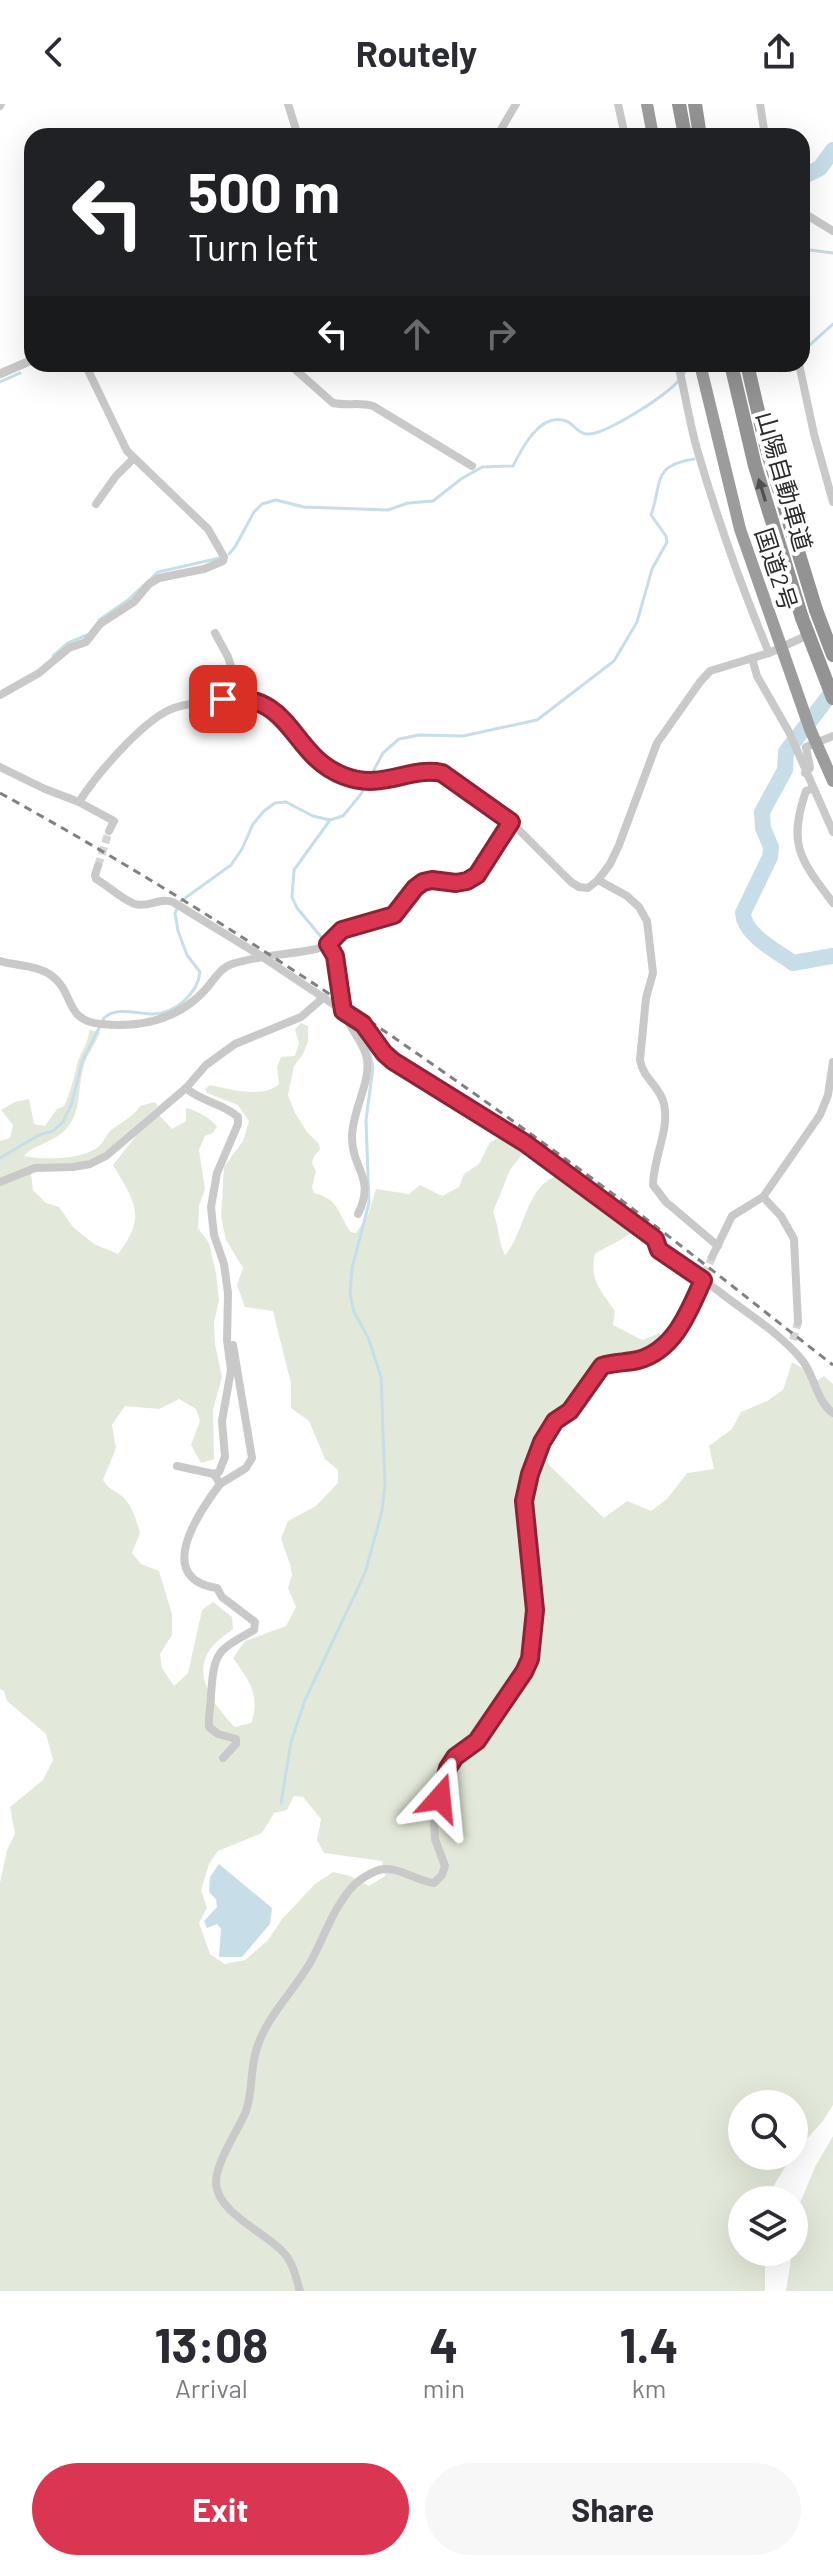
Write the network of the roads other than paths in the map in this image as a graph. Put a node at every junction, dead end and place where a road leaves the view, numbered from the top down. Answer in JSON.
{"nodes":[{"id":1,"x":288,"y":104,"type":"edge"},
{"id":2,"x":516,"y":104,"type":"edge"},
{"id":3,"x":618,"y":104,"type":"edge"},
{"id":4,"x":647,"y":104,"type":"edge"},
{"id":5,"x":679,"y":104,"type":"edge"},
{"id":6,"x":695,"y":104,"type":"edge"},
{"id":7,"x":760,"y":104,"type":"edge"},
{"id":8,"x":296,"y":128,"type":"edge"},
{"id":9,"x":502,"y":128,"type":"edge"},
{"id":10,"x":623,"y":128,"type":"edge"},
{"id":11,"x":652,"y":128,"type":"edge"},
{"id":12,"x":689,"y":128,"type":"edge"},
{"id":13,"x":693,"y":128,"type":"edge"},
{"id":14,"x":764,"y":128,"type":"edge"},
{"id":15,"x":810,"y":217,"type":"edge"},
{"id":16,"x":833,"y":231,"type":"edge"},
{"id":17,"x":24,"y":364,"type":"edge"},
{"id":18,"x":89,"y":372,"type":"edge"},
{"id":19,"x":298,"y":372,"type":"edge"},
{"id":20,"x":680,"y":372,"type":"edge"},
{"id":21,"x":702,"y":372,"type":"edge"},
{"id":22,"x":733,"y":372,"type":"edge"},
{"id":23,"x":749,"y":372,"type":"edge"},
{"id":24,"x":801,"y":372,"type":"edge"},
{"id":25,"x":0,"y":374,"type":"edge"},
{"id":26,"x":134,"y":458,"type":"junction"},
{"id":27,"x":472,"y":466,"type":"dead end"},
{"id":28,"x":833,"y":502,"type":"edge"},
{"id":29,"x":96,"y":504,"type":"dead end"},
{"id":30,"x":833,"y":624,"type":"edge"},
{"id":31,"x":215,"y":633,"type":"dead end"},
{"id":32,"x":775,"y":650,"type":"junction"},
{"id":33,"x":833,"y":655,"type":"edge"},
{"id":34,"x":752,"y":658,"type":"junction"},
{"id":35,"x":0,"y":695,"type":"edge"},
{"id":36,"x":241,"y":697,"type":"junction"},
{"id":37,"x":833,"y":698,"type":"edge"},
{"id":38,"x":833,"y":736,"type":"edge"},
{"id":39,"x":816,"y":743,"type":"junction"},
{"id":40,"x":0,"y":767,"type":"edge"},
{"id":41,"x":805,"y":773,"type":"junction"},
{"id":42,"x":833,"y":781,"type":"edge"},
{"id":43,"x":812,"y":789,"type":"junction"},
{"id":44,"x":79,"y":802,"type":"junction"},
{"id":45,"x":511,"y":822,"type":"junction"},
{"id":46,"x":109,"y":831,"type":"dead end"},
{"id":47,"x":833,"y":832,"type":"edge"},
{"id":48,"x":98,"y":866,"type":"dead end"},
{"id":49,"x":598,"y":880,"type":"junction"},
{"id":50,"x":833,"y":903,"type":"edge"},
{"id":51,"x":328,"y":944,"type":"junction"},
{"id":52,"x":261,"y":956,"type":"junction"},
{"id":53,"x":0,"y":961,"type":"edge"},
{"id":54,"x":324,"y":997,"type":"junction"},
{"id":55,"x":343,"y":1011,"type":"junction"},
{"id":56,"x":833,"y":1062,"type":"edge"},
{"id":57,"x":186,"y":1088,"type":"junction"},
{"id":58,"x":0,"y":1182,"type":"edge"},
{"id":59,"x":763,"y":1197,"type":"junction"},
{"id":60,"x":358,"y":1214,"type":"dead end"},
{"id":61,"x":718,"y":1246,"type":"junction"},
{"id":62,"x":712,"y":1257,"type":"tunnel mouth"},
{"id":63,"x":704,"y":1277,"type":"junction"},
{"id":64,"x":798,"y":1322,"type":"tunnel mouth"},
{"id":65,"x":228,"y":1324,"type":"junction"},
{"id":66,"x":833,"y":1413,"type":"edge"},
{"id":67,"x":177,"y":1466,"type":"dead end"},
{"id":68,"x":214,"y":1474,"type":"junction"},
{"id":69,"x":220,"y":1484,"type":"junction"},
{"id":70,"x":223,"y":1758,"type":"dead end"},
{"id":71,"x":300,"y":2291,"type":"edge"}],
"edges":[{"from":1,"to":8,"type":"street"},
{"from":2,"to":9,"type":"street"},
{"from":3,"to":10,"type":"street"},
{"from":4,"to":11,"type":"highway"},
{"from":5,"to":12,"type":"highway"},
{"from":6,"to":13,"type":"highway"},
{"from":7,"to":14,"type":"street"},
{"from":15,"to":16,"type":"street"},
{"from":17,"to":25,"type":"street"},
{"from":18,"to":26,"type":"street"},
{"from":19,"to":27,"type":"street"},
{"from":20,"to":32,"type":"street"},
{"from":21,"to":32,"type":"highway","name":"国道2号"},
{"from":37,"to":22,"type":"highway","name":"山陽自動車道","one_way":true,"bridge":true},
{"from":23,"to":33,"type":"highway","name":"山陽自動車道","bridge":true},
{"from":24,"to":28,"type":"street"},
{"from":26,"to":29,"type":"street"},
{"from":26,"to":35,"type":"street"},
{"from":30,"to":32,"type":"street"},
{"from":31,"to":36,"type":"street"},
{"from":32,"to":34,"type":"street"},
{"from":32,"to":39,"type":"highway","name":"国道2号"},
{"from":34,"to":41,"type":"street"},
{"from":34,"to":49,"type":"street"},
{"from":36,"to":44,"type":"street"},
{"from":36,"to":45,"type":"street"},
{"from":38,"to":39,"type":"street"},
{"from":39,"to":41,"type":"street"},
{"from":39,"to":42,"type":"highway","name":"国道2号"},
{"from":40,"to":44,"type":"street"},
{"from":41,"to":43,"type":"street"},
{"from":43,"to":47,"type":"street"},
{"from":43,"to":50,"type":"street"},
{"from":44,"to":46,"type":"street"},
{"from":45,"to":49,"type":"street"},
{"from":45,"to":51,"type":"street"},
{"from":48,"to":52,"type":"street"},
{"from":49,"to":61,"type":"street"},
{"from":51,"to":52,"type":"street"},
{"from":51,"to":55,"type":"street"},
{"from":52,"to":53,"type":"street"},
{"from":52,"to":54,"type":"street"},
{"from":54,"to":55,"type":"street"},
{"from":54,"to":57,"type":"street"},
{"from":55,"to":60,"type":"street"},
{"from":55,"to":63,"type":"street"},
{"from":56,"to":59,"type":"street"},
{"from":57,"to":58,"type":"street"},
{"from":57,"to":65,"type":"street"},
{"from":59,"to":61,"type":"street"},
{"from":59,"to":64,"type":"street"},
{"from":61,"to":62,"type":"street"},
{"from":63,"to":66,"type":"street"},
{"from":63,"to":71,"type":"street"},
{"from":65,"to":68,"type":"street"},
{"from":65,"to":69,"type":"street"},
{"from":67,"to":68,"type":"street"},
{"from":68,"to":69,"type":"street"},
{"from":69,"to":70,"type":"street"}]}
